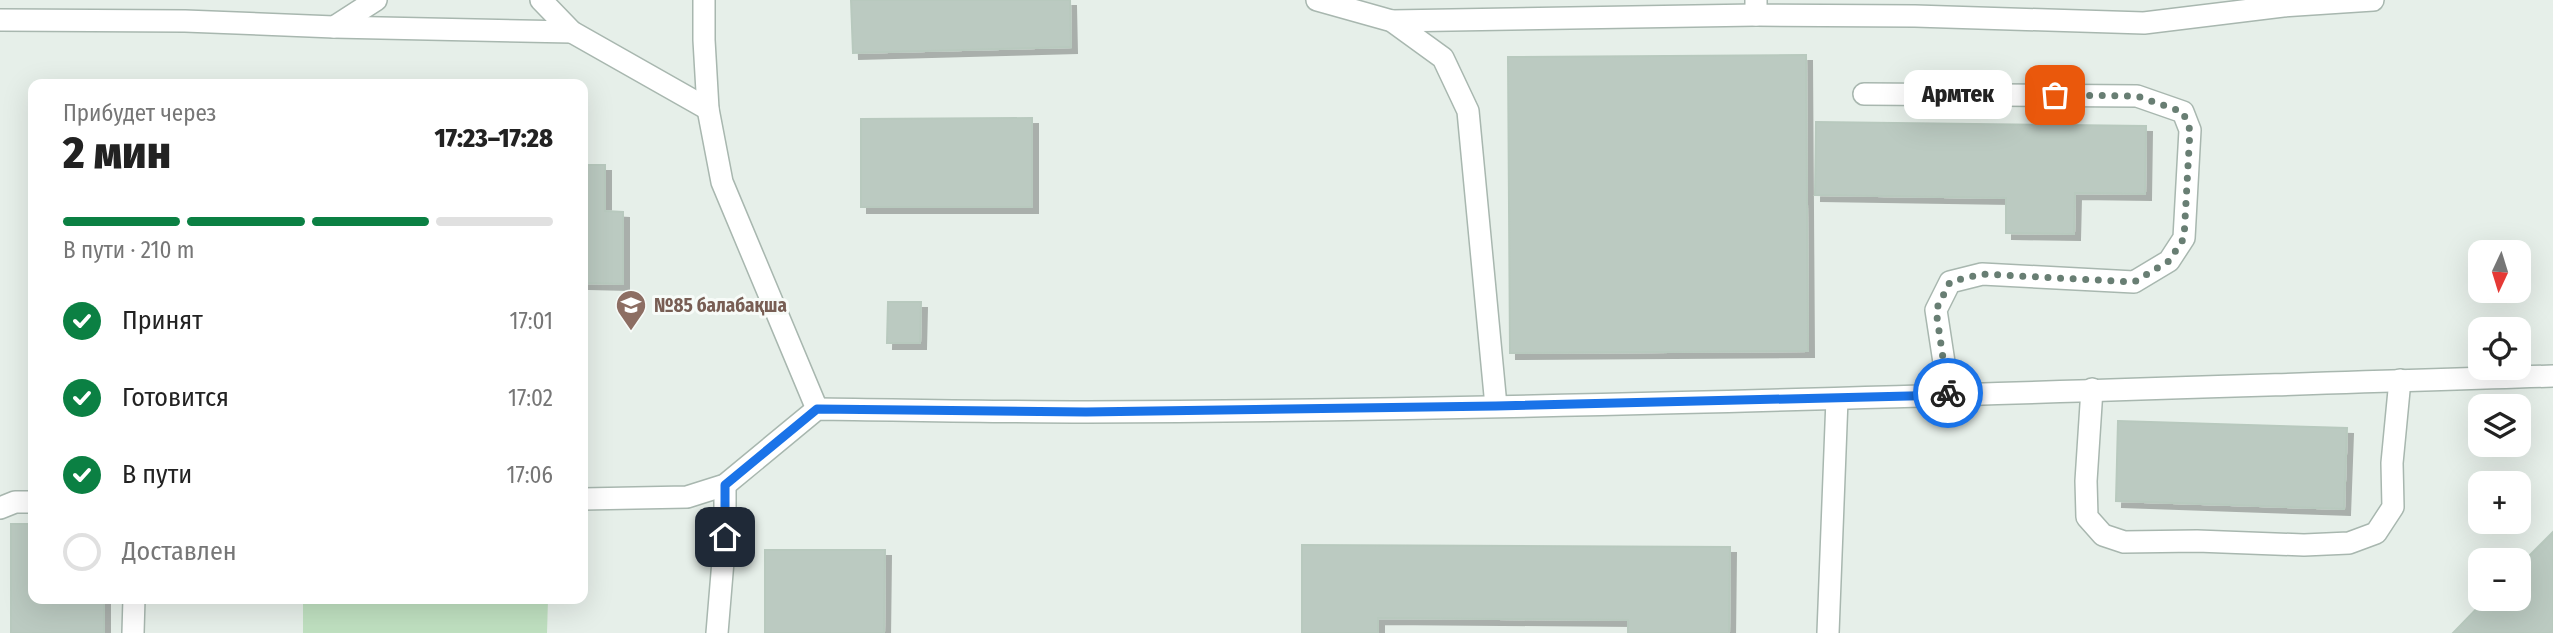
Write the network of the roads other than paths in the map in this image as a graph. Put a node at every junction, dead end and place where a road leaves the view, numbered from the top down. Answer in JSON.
{"nodes":[{"id":1,"x":376,"y":0,"type":"edge"},
{"id":2,"x":541,"y":0,"type":"edge"},
{"id":3,"x":704,"y":0,"type":"edge"},
{"id":4,"x":1317,"y":0,"type":"edge"},
{"id":5,"x":2373,"y":0,"type":"edge"},
{"id":6,"x":1756,"y":7,"type":"edge"},
{"id":7,"x":1915,"y":8,"type":"edge"},
{"id":8,"x":185,"y":10,"type":"edge"},
{"id":9,"x":0,"y":20,"type":"edge"},
{"id":10,"x":1392,"y":21,"type":"junction"},
{"id":11,"x":334,"y":27,"type":"junction"},
{"id":12,"x":572,"y":32,"type":"junction"},
{"id":13,"x":1864,"y":93,"type":"dead end"},
{"id":14,"x":708,"y":109,"type":"junction"},
{"id":15,"x":2553,"y":376,"type":"edge"},
{"id":16,"x":2400,"y":380,"type":"junction"},
{"id":17,"x":2092,"y":389,"type":"junction"},
{"id":18,"x":1949,"y":395,"type":"junction"},
{"id":19,"x":1838,"y":399,"type":"junction"},
{"id":20,"x":1496,"y":406,"type":"junction"},
{"id":21,"x":817,"y":409,"type":"junction"},
{"id":22,"x":725,"y":485,"type":"junction"},
{"id":23,"x":588,"y":499,"type":"edge"},
{"id":24,"x":28,"y":502,"type":"edge"},
{"id":25,"x":0,"y":508,"type":"edge"},
{"id":26,"x":134,"y":604,"type":"edge"},
{"id":27,"x":133,"y":633,"type":"edge"},
{"id":28,"x":717,"y":633,"type":"edge"},
{"id":29,"x":1828,"y":633,"type":"edge"}],
"edges":[{"from":1,"to":11,"type":"lane"},
{"from":2,"to":12,"type":"lane"},
{"from":3,"to":14,"type":"lane"},
{"from":4,"to":10,"type":"lane"},
{"from":5,"to":7,"type":"lane"},
{"from":6,"to":7,"type":"lane"},
{"from":6,"to":10,"type":"lane"},
{"from":8,"to":9,"type":"lane"},
{"from":8,"to":11,"type":"lane"},
{"from":10,"to":20,"type":"lane"},
{"from":11,"to":12,"type":"lane"},
{"from":12,"to":14,"type":"lane"},
{"from":13,"to":18,"type":"lane"},
{"from":14,"to":21,"type":"lane"},
{"from":15,"to":16,"type":"lane"},
{"from":16,"to":17,"type":"lane"},
{"from":16,"to":17,"type":"lane"},
{"from":17,"to":18,"type":"lane"},
{"from":18,"to":19,"type":"lane"},
{"from":19,"to":20,"type":"lane"},
{"from":19,"to":29,"type":"lane"},
{"from":20,"to":21,"type":"lane"},
{"from":21,"to":22,"type":"lane"},
{"from":22,"to":23,"type":"lane"},
{"from":22,"to":28,"type":"lane"},
{"from":24,"to":25,"type":"lane"},
{"from":26,"to":27,"type":"lane"}]}
